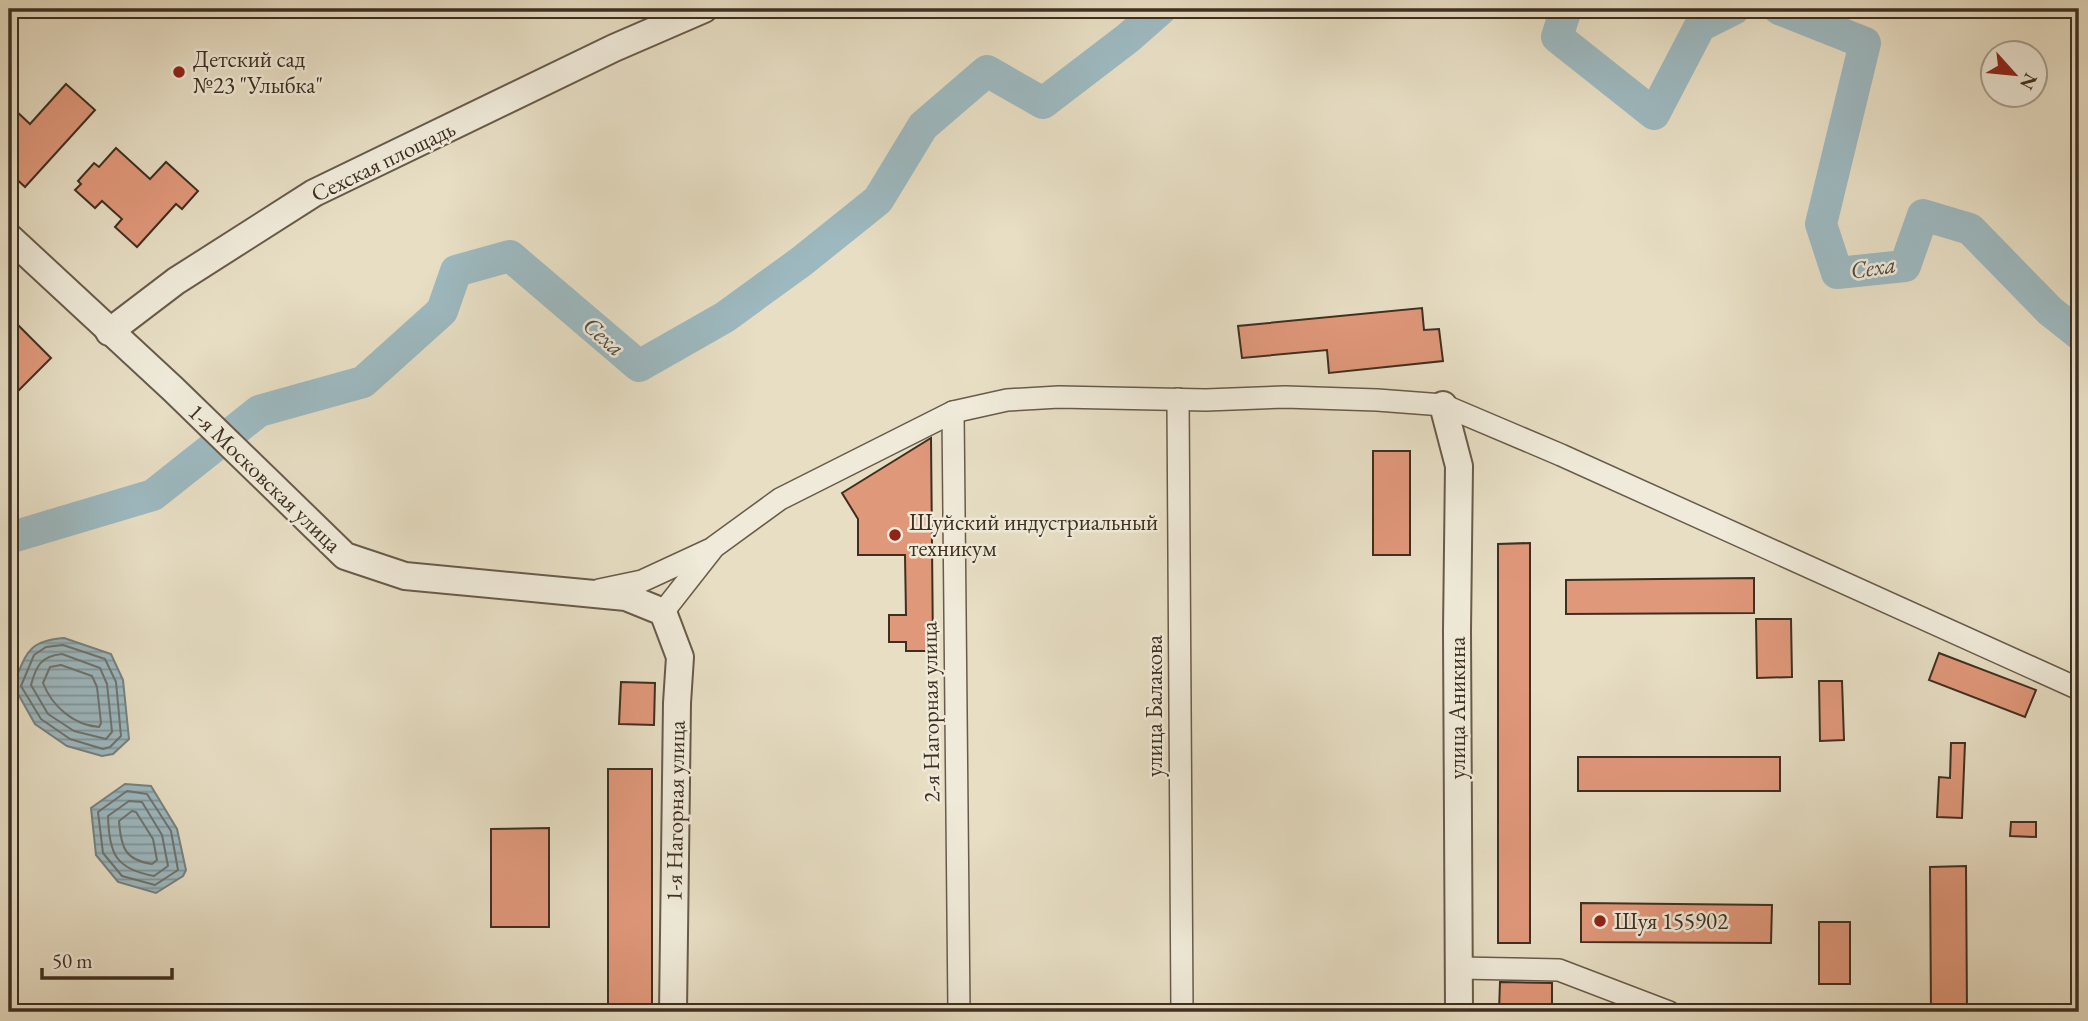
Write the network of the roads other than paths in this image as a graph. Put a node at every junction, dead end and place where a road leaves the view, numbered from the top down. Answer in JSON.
{"nodes":[{"id":1,"x":704,"y":9,"type":"edge"},
{"id":2,"x":674,"y":13,"type":"edge"},
{"id":3,"x":9,"y":237,"type":"edge"},
{"id":4,"x":110,"y":331,"type":"junction"},
{"id":5,"x":1178,"y":399,"type":"junction"},
{"id":6,"x":1443,"y":405,"type":"junction"},
{"id":7,"x":953,"y":412,"type":"junction"},
{"id":8,"x":714,"y":547,"type":"junction"},
{"id":9,"x":580,"y":593,"type":"junction"},
{"id":10,"x":663,"y":612,"type":"junction"},
{"id":11,"x":2079,"y":689,"type":"edge"},
{"id":12,"x":1459,"y":968,"type":"junction"},
{"id":13,"x":673,"y":1012,"type":"edge"},
{"id":14,"x":959,"y":1012,"type":"edge"},
{"id":15,"x":1181,"y":1012,"type":"edge"},
{"id":16,"x":1459,"y":1012,"type":"edge"},
{"id":17,"x":1669,"y":1012,"type":"edge"}],
"edges":[{"from":1,"to":2,"type":"street","name":"Сехская площадь"},
{"from":2,"to":4,"type":"street","name":"Сехская площадь"},
{"from":3,"to":4,"type":"street","name":"1-я Московская улица"},
{"from":4,"to":9,"type":"street","name":"1-я Московская улица"},
{"from":5,"to":6,"type":"street"},
{"from":5,"to":7,"type":"street"},
{"from":5,"to":15,"type":"street","name":"улица Балакова"},
{"from":6,"to":11,"type":"street"},
{"from":6,"to":12,"type":"street","name":"улица Аникина"},
{"from":7,"to":8,"type":"street"},
{"from":7,"to":14,"type":"street","name":"2-я Нагорная улица"},
{"from":8,"to":9,"type":"street"},
{"from":8,"to":10,"type":"street"},
{"from":9,"to":10,"type":"street","name":"1-я Московская улица"},
{"from":10,"to":13,"type":"street","name":"1-я Нагорная улица"},
{"from":12,"to":16,"type":"street","name":"улица Аникина"},
{"from":12,"to":17,"type":"street"}]}
